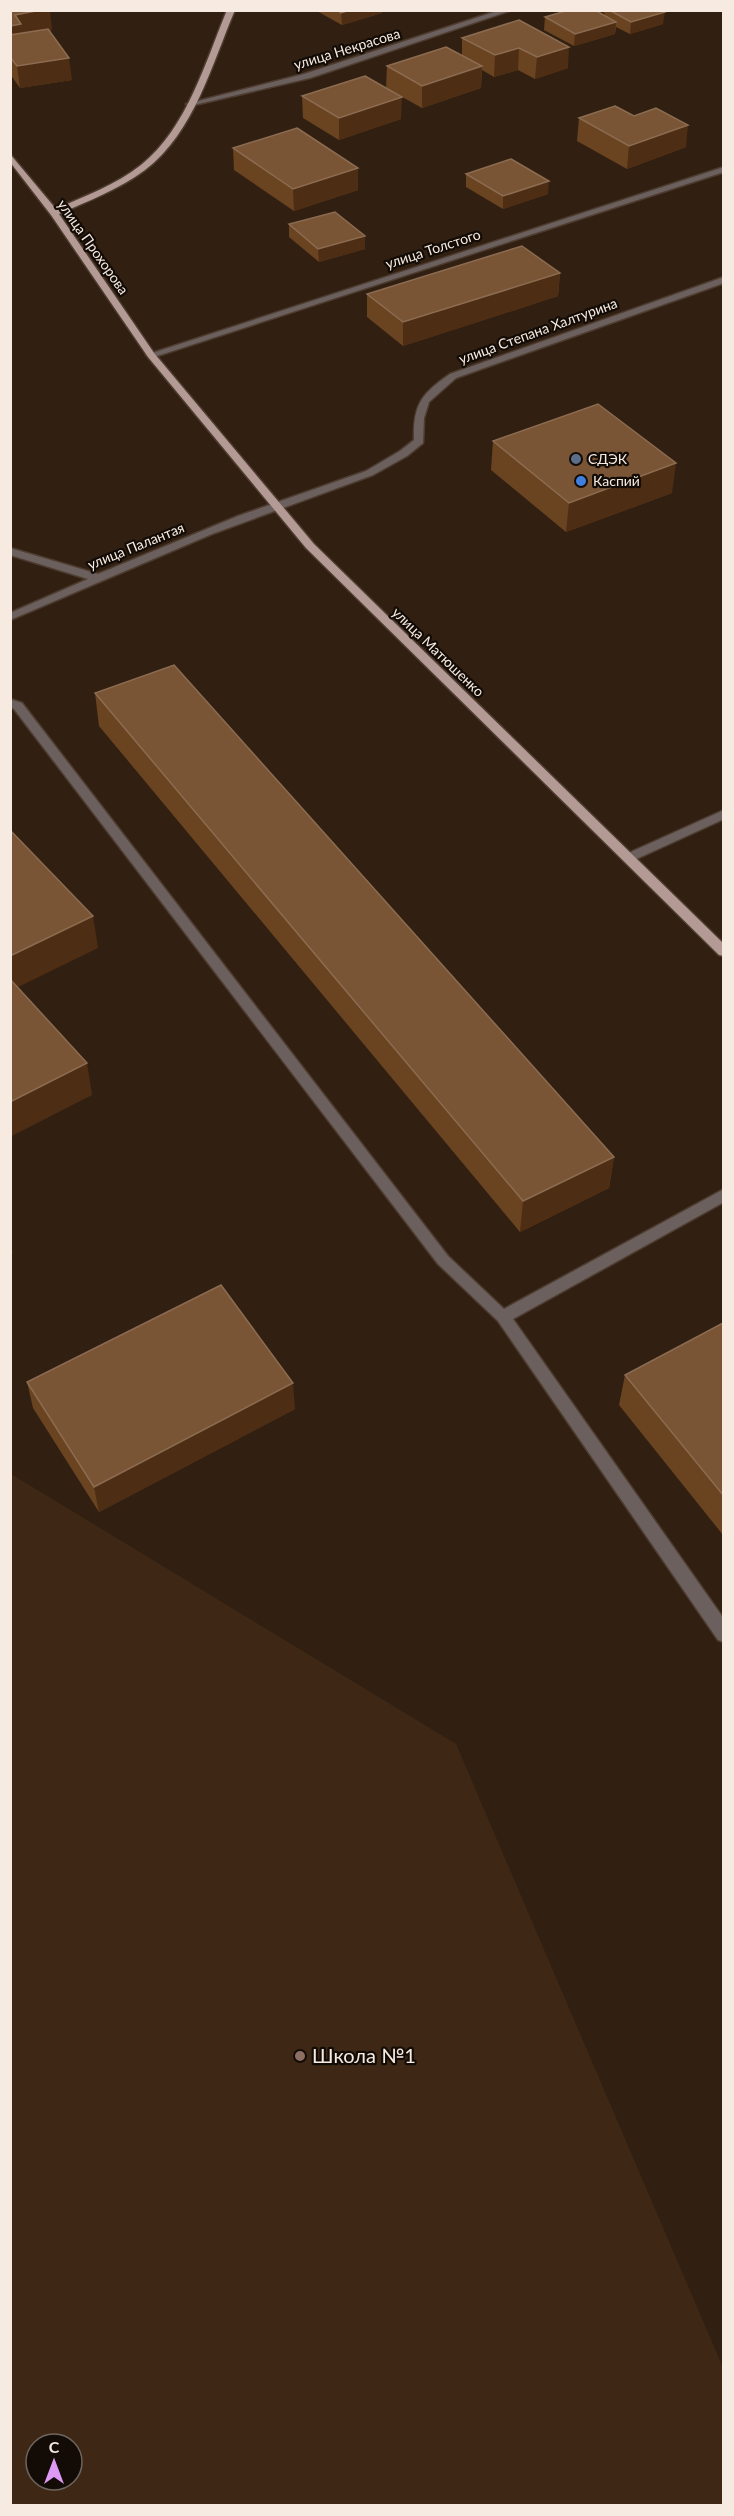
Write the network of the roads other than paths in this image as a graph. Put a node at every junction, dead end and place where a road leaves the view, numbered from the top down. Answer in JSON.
{"nodes":[{"id":1,"x":231,"y":10,"type":"edge"},
{"id":2,"x":509,"y":10,"type":"edge"},
{"id":3,"x":190,"y":104,"type":"junction"},
{"id":4,"x":10,"y":156,"type":"edge"},
{"id":5,"x":723,"y":169,"type":"edge"},
{"id":6,"x":54,"y":213,"type":"junction"},
{"id":7,"x":723,"y":280,"type":"edge"},
{"id":8,"x":151,"y":355,"type":"junction"},
{"id":9,"x":275,"y":506,"type":"junction"},
{"id":10,"x":10,"y":550,"type":"edge"},
{"id":11,"x":98,"y":578,"type":"junction"},
{"id":12,"x":10,"y":616,"type":"edge"},
{"id":13,"x":10,"y":703,"type":"edge"},
{"id":14,"x":723,"y":814,"type":"edge"},
{"id":15,"x":628,"y":858,"type":"junction"},
{"id":16,"x":723,"y":952,"type":"edge"},
{"id":17,"x":723,"y":1195,"type":"edge"},
{"id":18,"x":503,"y":1317,"type":"junction"},
{"id":19,"x":723,"y":1634,"type":"edge"}],
"edges":[{"from":1,"to":3,"type":"main road"},
{"from":2,"to":3,"type":"street","name":"улица Некрасова"},
{"from":3,"to":6,"type":"main road"},
{"from":4,"to":6,"type":"main road","name":"улица Прохорова"},
{"from":5,"to":8,"type":"street","name":"улица Толстого"},
{"from":6,"to":8,"type":"main road","name":"улица Прохорова"},
{"from":7,"to":9,"type":"street","name":"улица Степана Халтурина"},
{"from":8,"to":9,"type":"main road","name":"улица Матюшенко"},
{"from":9,"to":11,"type":"street","name":"улица Палантая"},
{"from":9,"to":15,"type":"main road","name":"улица Матюшенко"},
{"from":10,"to":11,"type":"street"},
{"from":11,"to":12,"type":"street","name":"улица Палантая"},
{"from":13,"to":18,"type":"street"},
{"from":14,"to":15,"type":"street"},
{"from":15,"to":16,"type":"main road","name":"улица Матюшенко"},
{"from":17,"to":18,"type":"street"},
{"from":18,"to":19,"type":"street"}]}
